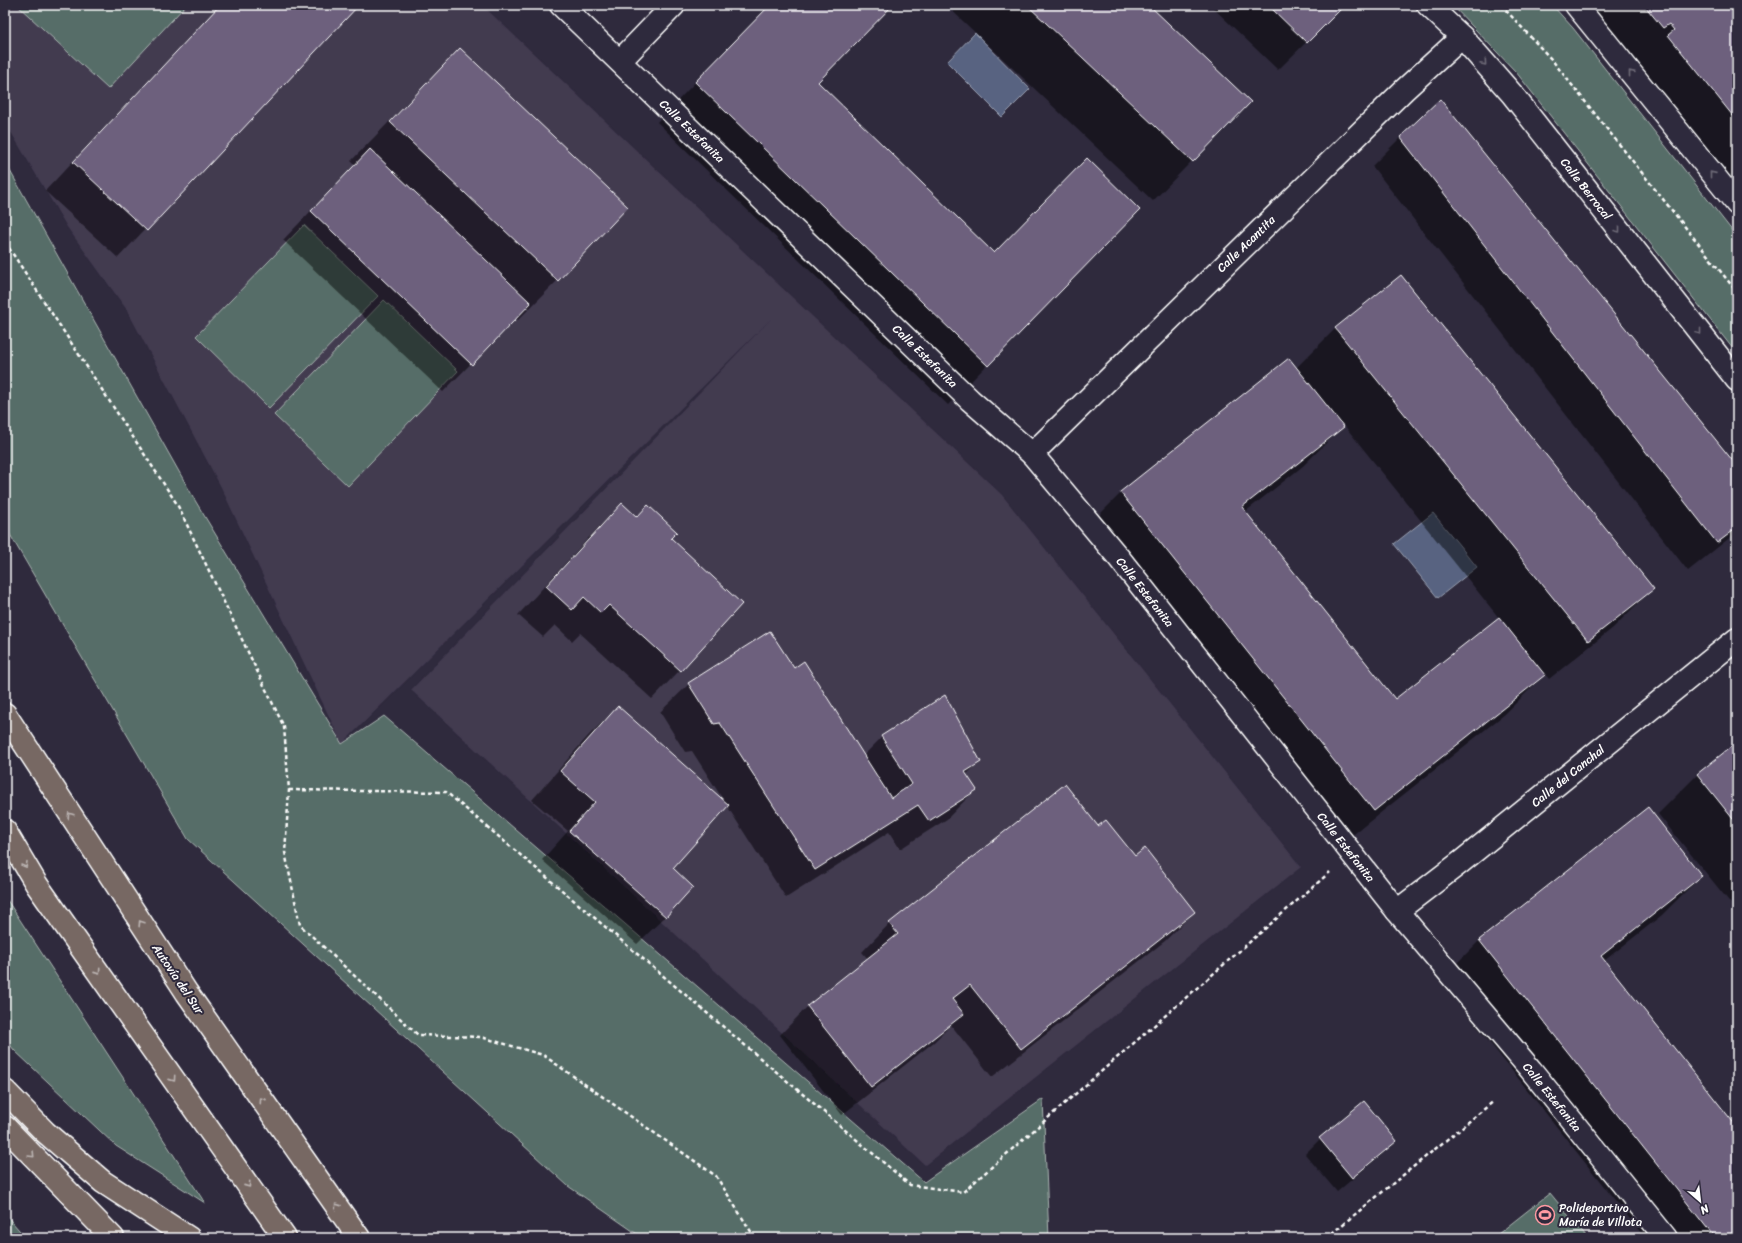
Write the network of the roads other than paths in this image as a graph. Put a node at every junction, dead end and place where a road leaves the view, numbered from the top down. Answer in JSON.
{"nodes":[{"id":1,"x":561,"y":5,"type":"edge"},
{"id":2,"x":674,"y":5,"type":"edge"},
{"id":3,"x":1428,"y":5,"type":"edge"},
{"id":4,"x":1576,"y":5,"type":"edge"},
{"id":5,"x":1462,"y":37,"type":"junction"},
{"id":6,"x":620,"y":61,"type":"junction"},
{"id":7,"x":1737,"y":204,"type":"edge"},
{"id":8,"x":1737,"y":380,"type":"edge"},
{"id":9,"x":1032,"y":454,"type":"junction"},
{"id":10,"x":1737,"y":639,"type":"edge"},
{"id":11,"x":5,"y":714,"type":"edge"},
{"id":12,"x":5,"y":831,"type":"edge"},
{"id":13,"x":1397,"y":911,"type":"junction"},
{"id":14,"x":5,"y":1091,"type":"edge"},
{"id":15,"x":5,"y":1127,"type":"edge"},
{"id":16,"x":113,"y":1238,"type":"edge"},
{"id":17,"x":189,"y":1238,"type":"edge"},
{"id":18,"x":285,"y":1238,"type":"edge"},
{"id":19,"x":359,"y":1238,"type":"edge"},
{"id":20,"x":1666,"y":1238,"type":"edge"}],
"edges":[{"from":1,"to":6,"type":"street","name":"Calle Estefanita"},
{"from":2,"to":6,"type":"street"},
{"from":3,"to":5,"type":"street","name":"Calle Berrocal"},
{"from":7,"to":4,"type":"street","one_way":true},
{"from":5,"to":8,"type":"street","name":"Calle Berrocal","one_way":true},
{"from":5,"to":9,"type":"street","name":"Calle Acantita"},
{"from":6,"to":9,"type":"street","name":"Calle Estefanita"},
{"from":9,"to":13,"type":"street","name":"Calle Estefanita"},
{"from":10,"to":13,"type":"street","name":"Calle del Canchal"},
{"from":19,"to":11,"type":"highway","name":"Autovía del Sur","one_way":true},
{"from":12,"to":18,"type":"highway","one_way":true},
{"from":13,"to":20,"type":"street","name":"Calle Estefanita"},
{"from":14,"to":17,"type":"highway"},
{"from":15,"to":16,"type":"highway","one_way":true}]}
